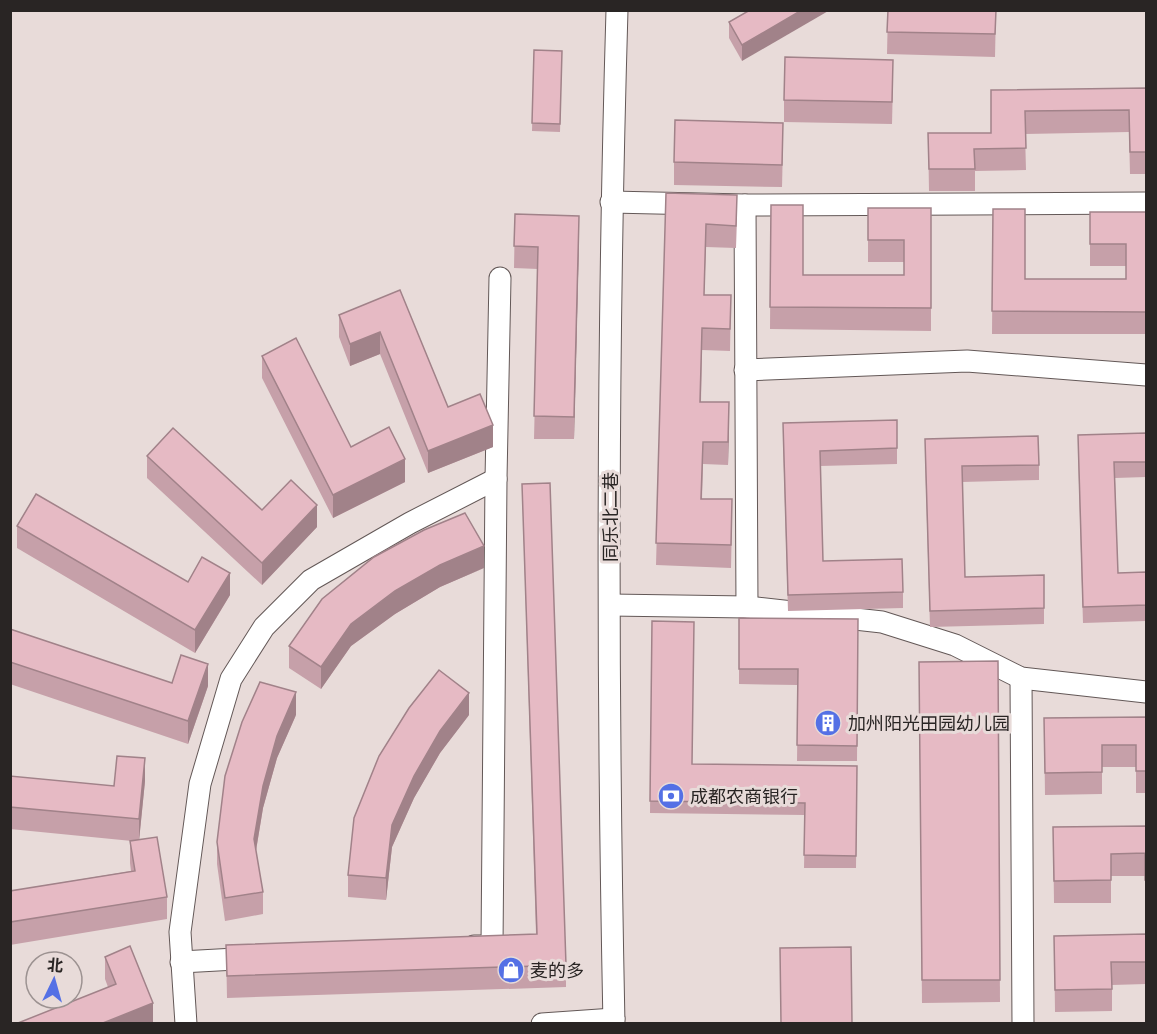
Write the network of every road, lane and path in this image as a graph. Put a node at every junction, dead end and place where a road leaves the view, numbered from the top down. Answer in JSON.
{"nodes":[{"id":1,"x":617,"y":10,"type":"edge"},
{"id":2,"x":611,"y":202,"type":"junction"},
{"id":3,"x":1146,"y":204,"type":"edge"},
{"id":4,"x":745,"y":205,"type":"junction"},
{"id":5,"x":500,"y":278,"type":"dead end"},
{"id":6,"x":745,"y":370,"type":"junction"},
{"id":7,"x":1146,"y":375,"type":"edge"},
{"id":8,"x":496,"y":478,"type":"junction"},
{"id":9,"x":610,"y":605,"type":"junction"},
{"id":10,"x":747,"y":607,"type":"junction"},
{"id":11,"x":1021,"y":678,"type":"junction"},
{"id":12,"x":1146,"y":692,"type":"edge"},
{"id":13,"x":456,"y":947,"type":"edge"},
{"id":14,"x":276,"y":957,"type":"edge"},
{"id":15,"x":181,"y":962,"type":"junction"},
{"id":16,"x":614,"y":1021,"type":"edge"},
{"id":17,"x":186,"y":1023,"type":"edge"},
{"id":18,"x":542,"y":1023,"type":"edge"},
{"id":19,"x":1023,"y":1023,"type":"edge"}],
"edges":[{"from":1,"to":2,"type":"street","name":"同乐北二巷"},
{"from":2,"to":4,"type":"street"},
{"from":2,"to":9,"type":"street","name":"同乐北二巷"},
{"from":3,"to":4,"type":"street"},
{"from":4,"to":6,"type":"street"},
{"from":5,"to":8,"type":"street"},
{"from":6,"to":7,"type":"street"},
{"from":6,"to":10,"type":"street"},
{"from":8,"to":13,"type":"street"},
{"from":8,"to":15,"type":"street"},
{"from":9,"to":10,"type":"street"},
{"from":9,"to":16,"type":"street","name":"同乐北二巷"},
{"from":10,"to":11,"type":"street"},
{"from":11,"to":12,"type":"street"},
{"from":11,"to":19,"type":"street"},
{"from":14,"to":15,"type":"street"},
{"from":15,"to":17,"type":"street"},
{"from":16,"to":18,"type":"street"}]}
